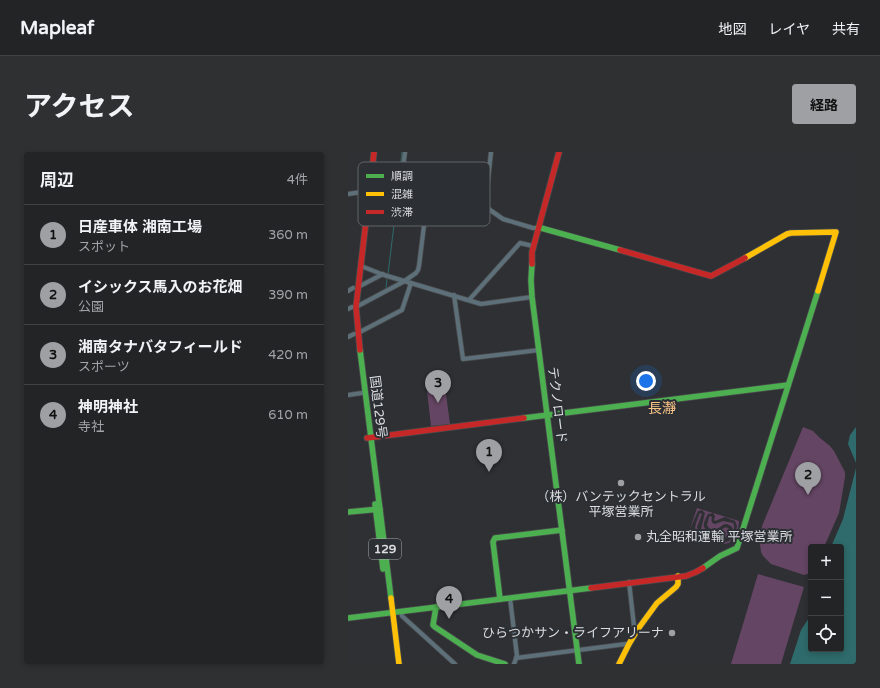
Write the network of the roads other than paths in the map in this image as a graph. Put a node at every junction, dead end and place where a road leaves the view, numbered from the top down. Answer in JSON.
{"nodes":[{"id":1,"x":370,"y":152,"type":"edge"},
{"id":2,"x":374,"y":152,"type":"edge"},
{"id":3,"x":405,"y":152,"type":"edge"},
{"id":4,"x":491,"y":152,"type":"edge"},
{"id":5,"x":559,"y":152,"type":"edge"},
{"id":6,"x":369,"y":162,"type":"edge"},
{"id":7,"x":372,"y":162,"type":"edge"},
{"id":8,"x":404,"y":162,"type":"edge"},
{"id":9,"x":490,"y":162,"type":"edge"},
{"id":10,"x":358,"y":192,"type":"edge"},
{"id":11,"x":348,"y":194,"type":"edge"},
{"id":12,"x":490,"y":210,"type":"edge"},
{"id":13,"x":362,"y":226,"type":"edge"},
{"id":14,"x":364,"y":226,"type":"edge"},
{"id":15,"x":424,"y":226,"type":"edge"},
{"id":16,"x":538,"y":228,"type":"junction"},
{"id":17,"x":533,"y":246,"type":"junction"},
{"id":18,"x":361,"y":266,"type":"junction"},
{"id":19,"x":383,"y":274,"type":"junction"},
{"id":20,"x":404,"y":281,"type":"junction"},
{"id":21,"x":411,"y":282,"type":"junction"},
{"id":22,"x":353,"y":289,"type":"edge"},
{"id":23,"x":454,"y":296,"type":"junction"},
{"id":24,"x":532,"y":297,"type":"junction"},
{"id":25,"x":469,"y":300,"type":"junction"},
{"id":26,"x":352,"y":308,"type":"edge"},
{"id":27,"x":356,"y":334,"type":"junction"},
{"id":28,"x":348,"y":337,"type":"edge"},
{"id":29,"x":539,"y":350,"type":"junction"},
{"id":30,"x":788,"y":385,"type":"junction"},
{"id":31,"x":362,"y":394,"type":"junction"},
{"id":32,"x":348,"y":395,"type":"edge"},
{"id":33,"x":547,"y":415,"type":"junction"},
{"id":34,"x":369,"y":438,"type":"junction"},
{"id":35,"x":378,"y":509,"type":"junction"},
{"id":36,"x":348,"y":512,"type":"edge"},
{"id":37,"x":562,"y":530,"type":"junction"},
{"id":38,"x":678,"y":576,"type":"junction"},
{"id":39,"x":629,"y":582,"type":"junction"},
{"id":40,"x":569,"y":590,"type":"junction"},
{"id":41,"x":510,"y":598,"type":"junction"},
{"id":42,"x":500,"y":599,"type":"junction"},
{"id":43,"x":436,"y":607,"type":"junction"},
{"id":44,"x":402,"y":611,"type":"junction"},
{"id":45,"x":391,"y":612,"type":"junction"},
{"id":46,"x":348,"y":618,"type":"edge"},
{"id":47,"x":638,"y":630,"type":"junction"},
{"id":48,"x":629,"y":644,"type":"junction"},
{"id":49,"x":577,"y":650,"type":"junction"},
{"id":50,"x":516,"y":658,"type":"junction"},
{"id":51,"x":395,"y":664,"type":"edge"},
{"id":52,"x":400,"y":664,"type":"edge"},
{"id":53,"x":455,"y":664,"type":"edge"},
{"id":54,"x":505,"y":664,"type":"edge"},
{"id":55,"x":514,"y":664,"type":"edge"},
{"id":56,"x":579,"y":664,"type":"edge"},
{"id":57,"x":620,"y":664,"type":"edge"}],
"edges":[{"from":1,"to":6,"type":"main road","name":"国道129号","number":"129"},
{"from":2,"to":7,"type":"main road","name":"国道129号","number":"129"},
{"from":3,"to":8,"type":"street"},
{"from":4,"to":9,"type":"street"},
{"from":5,"to":16,"type":"main road","name":"テクノロード"},
{"from":10,"to":11,"type":"street"},
{"from":12,"to":16,"type":"street"},
{"from":13,"to":22,"type":"main road","name":"国道129号","number":"129"},
{"from":14,"to":18,"type":"main road","name":"国道129号","number":"129"},
{"from":15,"to":20,"type":"street"},
{"from":16,"to":17,"type":"main road","name":"テクノロード"},
{"from":16,"to":30,"type":"main road"},
{"from":17,"to":24,"type":"main road","name":"テクノロード"},
{"from":17,"to":25,"type":"street"},
{"from":18,"to":19,"type":"street"},
{"from":18,"to":22,"type":"main road","name":"国道129号","number":"129"},
{"from":19,"to":20,"type":"street"},
{"from":19,"to":22,"type":"street"},
{"from":20,"to":21,"type":"street"},
{"from":20,"to":26,"type":"street"},
{"from":21,"to":23,"type":"street"},
{"from":21,"to":27,"type":"street"},
{"from":22,"to":26,"type":"main road","name":"国道129号","number":"129"},
{"from":23,"to":25,"type":"street"},
{"from":23,"to":29,"type":"street"},
{"from":24,"to":25,"type":"street"},
{"from":24,"to":29,"type":"main road","name":"テクノロード"},
{"from":26,"to":27,"type":"main road","name":"国道129号","number":"129"},
{"from":27,"to":28,"type":"street"},
{"from":27,"to":31,"type":"main road","name":"国道129号","number":"129"},
{"from":27,"to":34,"type":"main road","name":"国道129号","number":"129"},
{"from":29,"to":33,"type":"main road","name":"テクノロード"},
{"from":30,"to":33,"type":"main road"},
{"from":30,"to":38,"type":"main road"},
{"from":31,"to":32,"type":"street"},
{"from":31,"to":34,"type":"main road","name":"国道129号","number":"129"},
{"from":33,"to":34,"type":"main road"},
{"from":33,"to":37,"type":"main road","name":"テクノロード"},
{"from":34,"to":35,"type":"main road","name":"国道129号","number":"129"},
{"from":35,"to":36,"type":"main road"},
{"from":35,"to":45,"type":"main road","name":"国道129号","number":"129"},
{"from":37,"to":40,"type":"main road","name":"テクノロード"},
{"from":37,"to":42,"type":"main road"},
{"from":38,"to":39,"type":"main road"},
{"from":38,"to":47,"type":"main road"},
{"from":39,"to":40,"type":"main road"},
{"from":39,"to":47,"type":"street"},
{"from":40,"to":41,"type":"main road"},
{"from":40,"to":49,"type":"main road","name":"テクノロード"},
{"from":41,"to":42,"type":"main road"},
{"from":41,"to":50,"type":"street"},
{"from":42,"to":43,"type":"main road"},
{"from":43,"to":44,"type":"main road"},
{"from":43,"to":54,"type":"main road"},
{"from":44,"to":45,"type":"main road"},
{"from":44,"to":53,"type":"street"},
{"from":45,"to":46,"type":"main road"},
{"from":45,"to":51,"type":"main road","name":"国道129号","number":"129"},
{"from":45,"to":52,"type":"main road","name":"国道129号","number":"129"},
{"from":47,"to":48,"type":"main road"},
{"from":48,"to":49,"type":"street"},
{"from":48,"to":57,"type":"main road"},
{"from":49,"to":50,"type":"street"},
{"from":49,"to":56,"type":"main road","name":"テクノロード"},
{"from":50,"to":55,"type":"street"}]}
